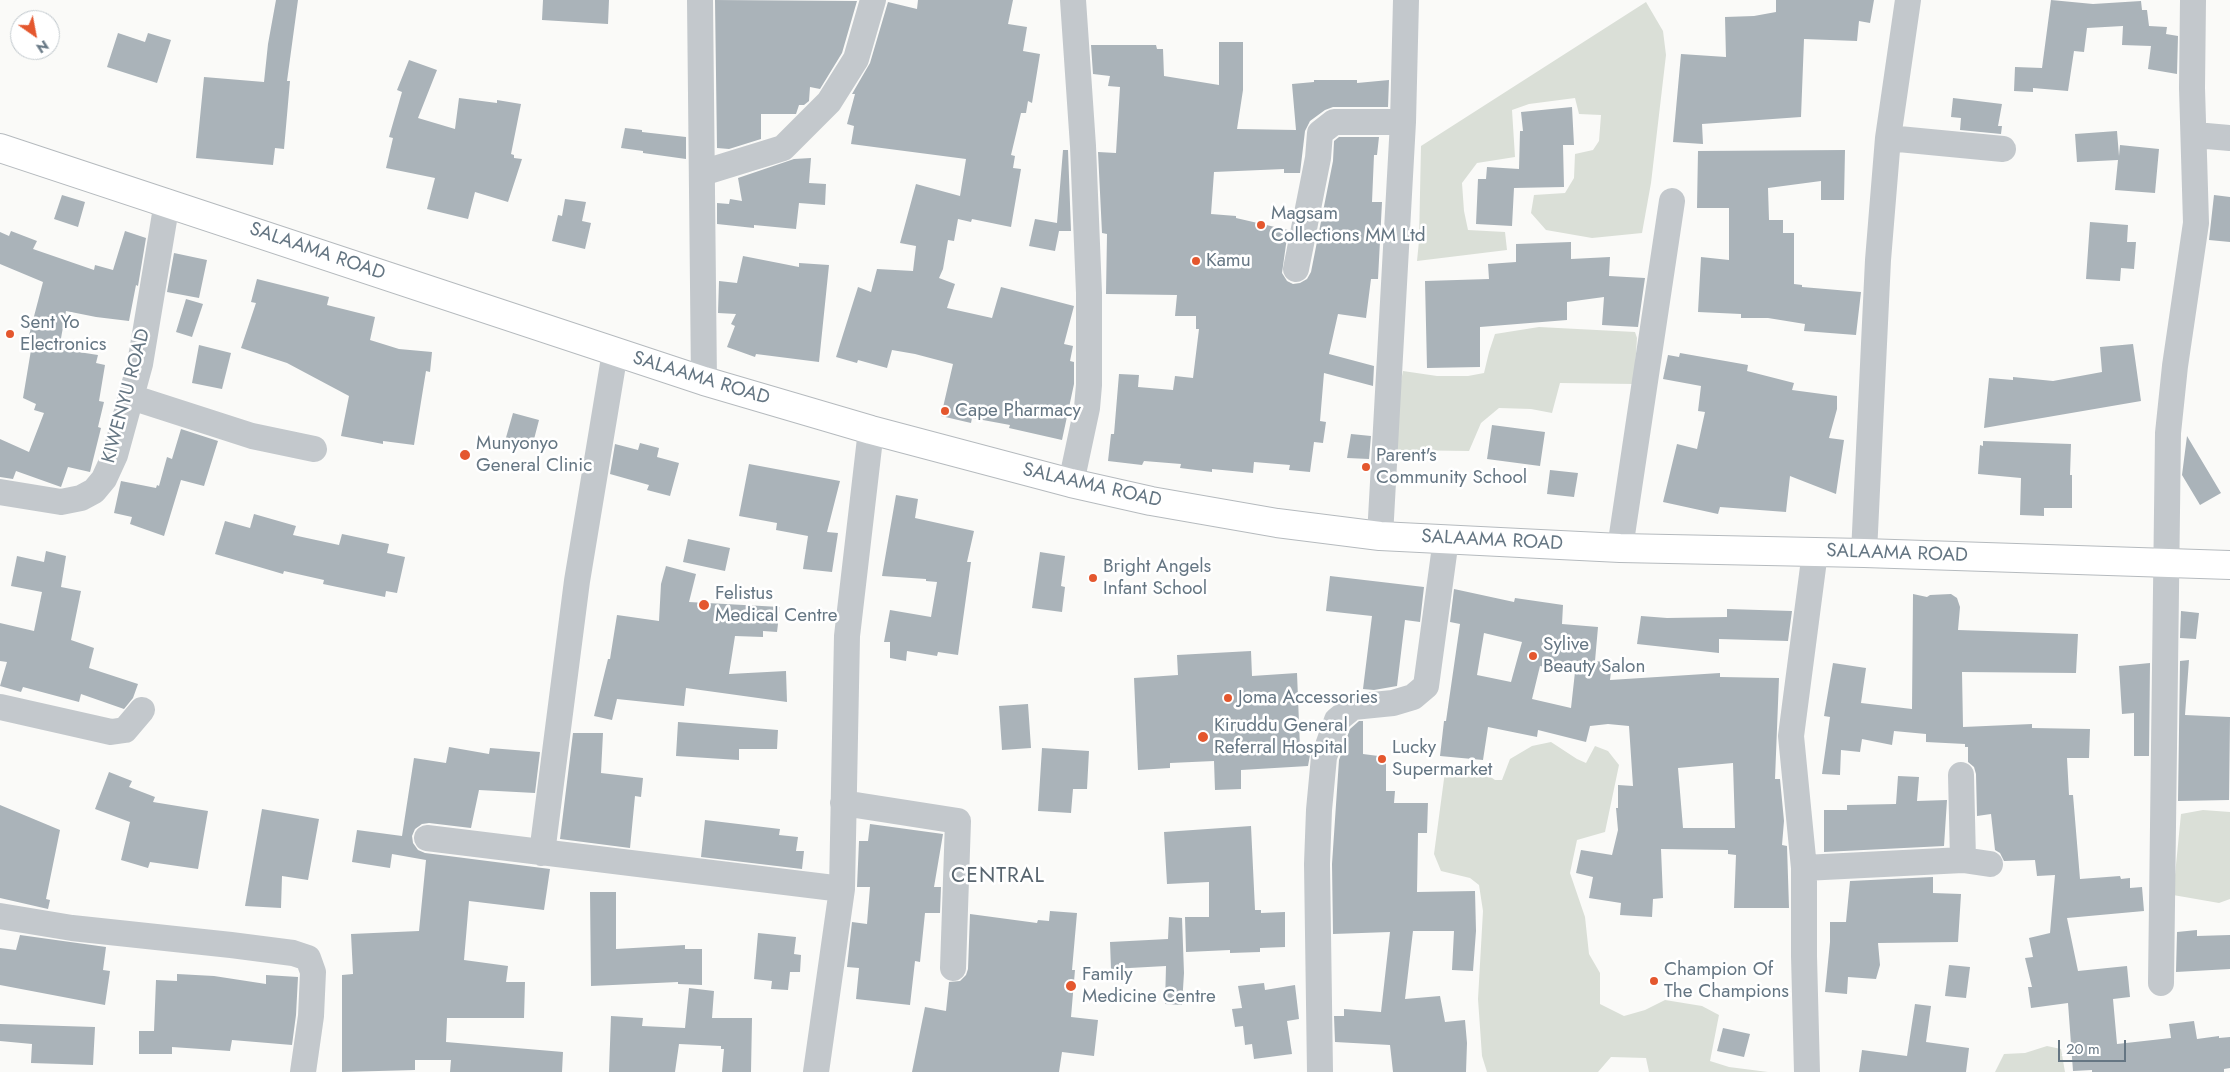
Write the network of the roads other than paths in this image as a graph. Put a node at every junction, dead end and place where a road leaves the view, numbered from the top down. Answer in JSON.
{"nodes":[{"id":1,"x":700,"y":0,"type":"edge"},
{"id":2,"x":872,"y":0,"type":"edge"},
{"id":3,"x":1073,"y":0,"type":"edge"},
{"id":4,"x":1406,"y":0,"type":"edge"},
{"id":5,"x":1908,"y":0,"type":"edge"},
{"id":6,"x":2193,"y":0,"type":"edge"},
{"id":7,"x":1403,"y":122,"type":"junction"},
{"id":8,"x":2195,"y":135,"type":"junction"},
{"id":9,"x":1888,"y":138,"type":"junction"},
{"id":10,"x":2230,"y":138,"type":"edge"},
{"id":11,"x":0,"y":148,"type":"edge"},
{"id":12,"x":2002,"y":149,"type":"dead end"},
{"id":13,"x":702,"y":173,"type":"junction"},
{"id":14,"x":1672,"y":201,"type":"dead end"},
{"id":15,"x":168,"y":202,"type":"junction"},
{"id":16,"x":1296,"y":269,"type":"dead end"},
{"id":17,"x":615,"y":352,"type":"junction"},
{"id":18,"x":704,"y":381,"type":"junction"},
{"id":19,"x":131,"y":397,"type":"junction"},
{"id":20,"x":871,"y":430,"type":"junction"},
{"id":21,"x":314,"y":450,"type":"dead end"},
{"id":22,"x":1072,"y":483,"type":"junction"},
{"id":23,"x":0,"y":492,"type":"edge"},
{"id":24,"x":1380,"y":536,"type":"junction"},
{"id":25,"x":1446,"y":539,"type":"junction"},
{"id":26,"x":1620,"y":548,"type":"junction"},
{"id":27,"x":1815,"y":552,"type":"junction"},
{"id":28,"x":1864,"y":553,"type":"junction"},
{"id":29,"x":2167,"y":563,"type":"junction"},
{"id":30,"x":2230,"y":565,"type":"edge"},
{"id":31,"x":0,"y":707,"type":"edge"},
{"id":32,"x":142,"y":710,"type":"dead end"},
{"id":33,"x":1961,"y":776,"type":"dead end"},
{"id":34,"x":843,"y":803,"type":"junction"},
{"id":35,"x":426,"y":838,"type":"dead end"},
{"id":36,"x":542,"y":853,"type":"junction"},
{"id":37,"x":1963,"y":860,"type":"junction"},
{"id":38,"x":1990,"y":864,"type":"dead end"},
{"id":39,"x":1804,"y":868,"type":"junction"},
{"id":40,"x":842,"y":889,"type":"junction"},
{"id":41,"x":0,"y":916,"type":"edge"},
{"id":42,"x":953,"y":968,"type":"dead end"},
{"id":43,"x":2162,"y":983,"type":"dead end"},
{"id":44,"x":303,"y":1072,"type":"edge"},
{"id":45,"x":816,"y":1072,"type":"edge"},
{"id":46,"x":1320,"y":1072,"type":"edge"},
{"id":47,"x":1807,"y":1072,"type":"edge"}],
"edges":[{"from":1,"to":13,"type":"street"},
{"from":2,"to":13,"type":"street"},
{"from":3,"to":22,"type":"street"},
{"from":4,"to":7,"type":"street"},
{"from":5,"to":9,"type":"street"},
{"from":6,"to":8,"type":"street"},
{"from":7,"to":16,"type":"street"},
{"from":7,"to":24,"type":"street"},
{"from":8,"to":10,"type":"street"},
{"from":8,"to":29,"type":"street"},
{"from":9,"to":12,"type":"street"},
{"from":9,"to":28,"type":"street"},
{"from":11,"to":15,"type":"main road","name":"SALAAMA ROAD"},
{"from":13,"to":18,"type":"street"},
{"from":14,"to":26,"type":"street"},
{"from":15,"to":17,"type":"main road","name":"SALAAMA ROAD"},
{"from":15,"to":19,"type":"street","name":"KIWENYU ROAD"},
{"from":17,"to":18,"type":"main road","name":"SALAAMA ROAD"},
{"from":17,"to":36,"type":"street"},
{"from":18,"to":20,"type":"main road","name":"SALAAMA ROAD"},
{"from":19,"to":21,"type":"street"},
{"from":19,"to":23,"type":"street","name":"KIWENYU ROAD"},
{"from":20,"to":22,"type":"main road","name":"SALAAMA ROAD"},
{"from":20,"to":34,"type":"street"},
{"from":22,"to":24,"type":"main road","name":"SALAAMA ROAD"},
{"from":24,"to":25,"type":"main road","name":"SALAAMA ROAD"},
{"from":25,"to":26,"type":"main road","name":"SALAAMA ROAD"},
{"from":25,"to":46,"type":"street"},
{"from":26,"to":27,"type":"main road","name":"SALAAMA ROAD"},
{"from":27,"to":28,"type":"main road","name":"SALAAMA ROAD"},
{"from":27,"to":39,"type":"street"},
{"from":28,"to":29,"type":"main road","name":"SALAAMA ROAD"},
{"from":29,"to":30,"type":"main road","name":"SALAAMA ROAD"},
{"from":29,"to":43,"type":"street"},
{"from":31,"to":32,"type":"street"},
{"from":33,"to":37,"type":"street"},
{"from":34,"to":40,"type":"street"},
{"from":34,"to":42,"type":"street"},
{"from":35,"to":36,"type":"street"},
{"from":36,"to":40,"type":"street"},
{"from":37,"to":38,"type":"street"},
{"from":37,"to":39,"type":"street"},
{"from":39,"to":47,"type":"street"},
{"from":40,"to":45,"type":"street"},
{"from":41,"to":44,"type":"street"}]}
